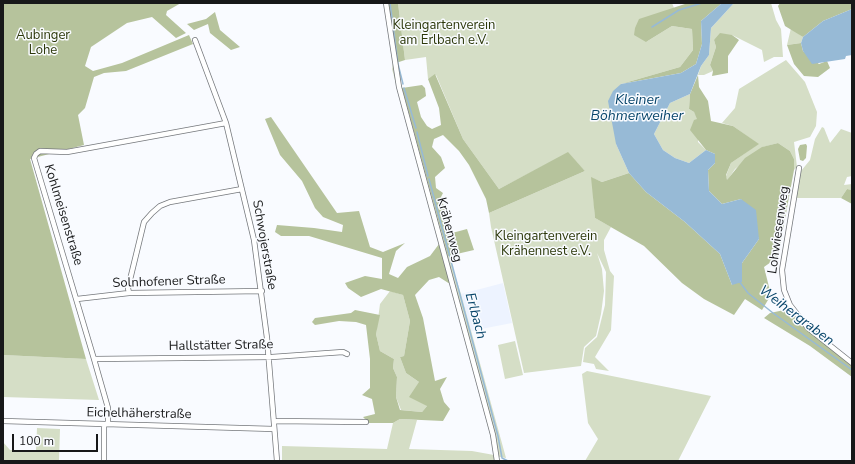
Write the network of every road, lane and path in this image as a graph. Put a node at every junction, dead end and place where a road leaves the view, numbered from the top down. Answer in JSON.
{"nodes":[{"id":1,"x":386,"y":3,"type":"edge"},
{"id":2,"x":196,"y":40,"type":"dead end"},
{"id":3,"x":226,"y":123,"type":"junction"},
{"id":4,"x":799,"y":168,"type":"dead end"},
{"id":5,"x":242,"y":189,"type":"junction"},
{"id":6,"x":262,"y":291,"type":"junction"},
{"id":7,"x":129,"y":293,"type":"junction"},
{"id":8,"x":77,"y":299,"type":"junction"},
{"id":9,"x":347,"y":354,"type":"dead end"},
{"id":10,"x":269,"y":356,"type":"junction"},
{"id":11,"x":94,"y":359,"type":"junction"},
{"id":12,"x":852,"y":363,"type":"edge"},
{"id":13,"x":3,"y":421,"type":"edge"},
{"id":14,"x":274,"y":421,"type":"junction"},
{"id":15,"x":366,"y":422,"type":"dead end"},
{"id":16,"x":106,"y":424,"type":"junction"},
{"id":17,"x":274,"y":429,"type":"junction"},
{"id":18,"x":104,"y":461,"type":"edge"},
{"id":19,"x":277,"y":461,"type":"edge"},
{"id":20,"x":497,"y":461,"type":"edge"}],
"edges":[{"from":1,"to":20,"type":"street","name":"Krähenweg"},
{"from":2,"to":3,"type":"street","name":"Schwojerstraße"},
{"from":3,"to":5,"type":"street","name":"Schwojerstraße"},
{"from":3,"to":8,"type":"street","name":"Kohlmeisenstraße"},
{"from":4,"to":12,"type":"street","name":"Lohwiesenweg"},
{"from":5,"to":6,"type":"street","name":"Schwojerstraße"},
{"from":5,"to":7,"type":"street"},
{"from":6,"to":7,"type":"street","name":"Solnhofener Straße"},
{"from":6,"to":10,"type":"street","name":"Schwojerstraße"},
{"from":7,"to":8,"type":"street","name":"Solnhofener Straße"},
{"from":8,"to":11,"type":"street","name":"Kohlmeisenstraße"},
{"from":9,"to":10,"type":"street","name":"Hallstätter Straße"},
{"from":10,"to":11,"type":"street","name":"Hallstätter Straße"},
{"from":10,"to":14,"type":"street","name":"Schwojerstraße"},
{"from":11,"to":16,"type":"street","name":"Kohlmeisenstraße"},
{"from":13,"to":16,"type":"street","name":"Eichelhäherstraße"},
{"from":14,"to":15,"type":"street"},
{"from":14,"to":17,"type":"street","name":"Schwojerstraße"},
{"from":16,"to":17,"type":"street","name":"Eichelhäherstraße"},
{"from":16,"to":18,"type":"street","name":"Kohlmeisenstraße"},
{"from":17,"to":19,"type":"street","name":"Schwojerstraße"}]}
